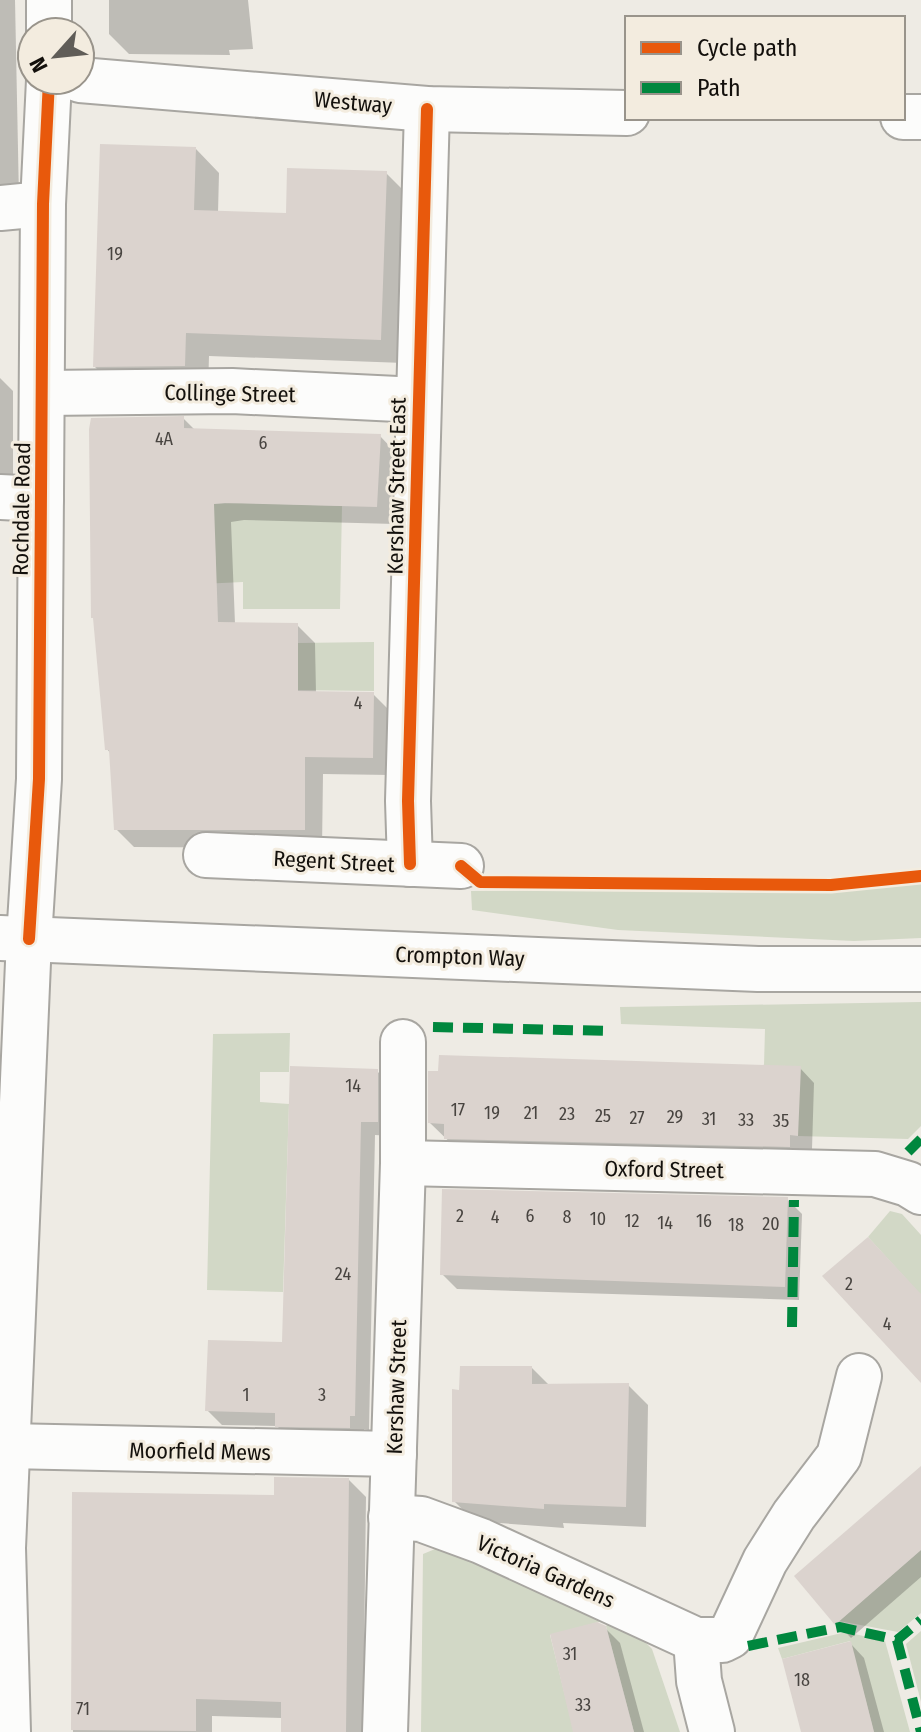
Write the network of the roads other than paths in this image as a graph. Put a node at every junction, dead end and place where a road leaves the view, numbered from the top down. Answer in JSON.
{"nodes":[{"id":1,"x":96,"y":81,"type":"edge"},
{"id":2,"x":48,"y":96,"type":"edge"},
{"id":3,"x":427,"y":109,"type":"junction"},
{"id":4,"x":625,"y":113,"type":"edge"},
{"id":5,"x":43,"y":204,"type":"junction"},
{"id":6,"x":0,"y":208,"type":"edge"},
{"id":7,"x":43,"y":393,"type":"junction"},
{"id":8,"x":418,"y":400,"type":"junction"},
{"id":9,"x":21,"y":498,"type":"edge"},
{"id":10,"x":206,"y":855,"type":"dead end"},
{"id":11,"x":410,"y":864,"type":"junction"},
{"id":12,"x":461,"y":866,"type":"dead end"},
{"id":13,"x":14,"y":938,"type":"edge"},
{"id":14,"x":921,"y":969,"type":"edge"},
{"id":15,"x":403,"y":1042,"type":"dead end"},
{"id":16,"x":403,"y":1163,"type":"junction"},
{"id":17,"x":9,"y":1178,"type":"edge"},
{"id":18,"x":921,"y":1192,"type":"edge"},
{"id":19,"x":859,"y":1376,"type":"dead end"},
{"id":20,"x":7,"y":1446,"type":"junction"},
{"id":21,"x":394,"y":1454,"type":"junction"},
{"id":22,"x":391,"y":1517,"type":"junction"},
{"id":23,"x":696,"y":1640,"type":"junction"},
{"id":24,"x":8,"y":1732,"type":"edge"},
{"id":25,"x":385,"y":1732,"type":"edge"},
{"id":26,"x":712,"y":1732,"type":"edge"}],
"edges":[{"from":1,"to":3,"type":"street","name":"Westway"},
{"from":2,"to":5,"type":"street","name":"Rochdale Road"},
{"from":3,"to":4,"type":"street","name":"Westway"},
{"from":3,"to":8,"type":"street","name":"Kershaw Street East"},
{"from":5,"to":6,"type":"street"},
{"from":5,"to":7,"type":"street","name":"Rochdale Road"},
{"from":7,"to":8,"type":"street","name":"Collinge Street"},
{"from":7,"to":9,"type":"street","name":"Rochdale Road"},
{"from":8,"to":11,"type":"street","name":"Kershaw Street East"},
{"from":9,"to":13,"type":"street","name":"Rochdale Road"},
{"from":10,"to":11,"type":"street","name":"Regent Street"},
{"from":11,"to":12,"type":"street","name":"Regent Street"},
{"from":13,"to":14,"type":"street","name":"Crompton Way"},
{"from":13,"to":17,"type":"street","name":"Rochdale Road"},
{"from":15,"to":16,"type":"street","name":"Kershaw Street"},
{"from":16,"to":18,"type":"street","name":"Oxford Street"},
{"from":16,"to":21,"type":"street","name":"Kershaw Street"},
{"from":17,"to":20,"type":"street","name":"Rochdale Road"},
{"from":19,"to":23,"type":"street"},
{"from":20,"to":21,"type":"street","name":"Moorfield Mews"},
{"from":20,"to":24,"type":"street","name":"Rochdale Road"},
{"from":21,"to":22,"type":"street","name":"Kershaw Street"},
{"from":22,"to":23,"type":"street","name":"Victoria Gardens"},
{"from":22,"to":25,"type":"street","name":"Kershaw Street"},
{"from":23,"to":26,"type":"street"}]}
